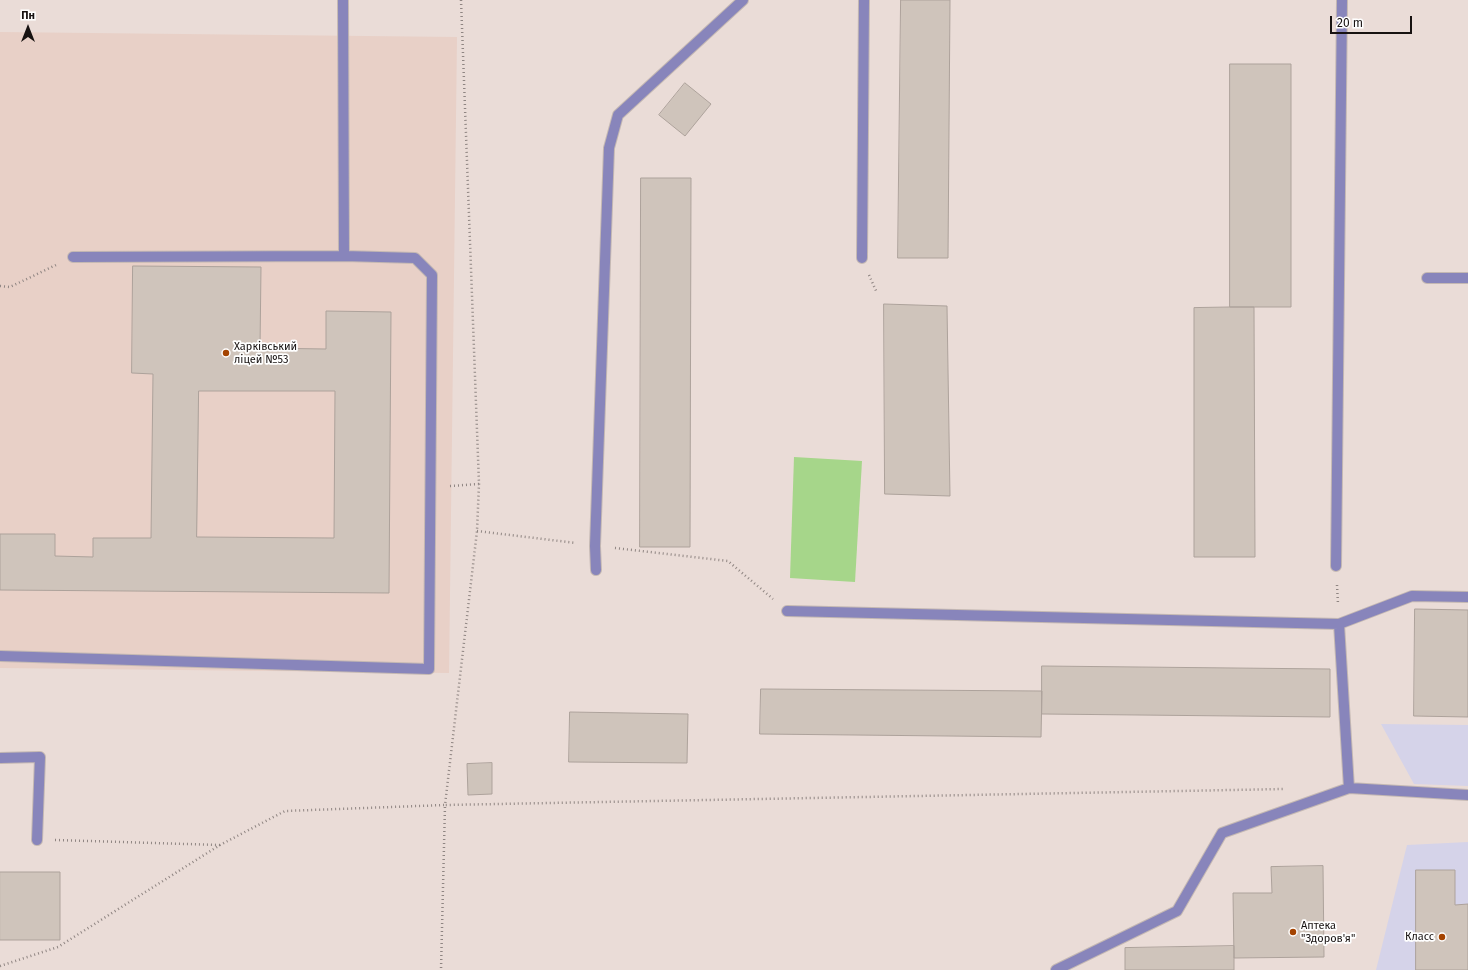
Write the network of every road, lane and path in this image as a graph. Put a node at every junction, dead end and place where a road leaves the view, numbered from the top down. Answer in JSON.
{"nodes":[{"id":1,"x":343,"y":0,"type":"edge"},
{"id":2,"x":461,"y":0,"type":"edge"},
{"id":3,"x":742,"y":0,"type":"edge"},
{"id":4,"x":864,"y":0,"type":"edge"},
{"id":5,"x":1342,"y":0,"type":"edge"},
{"id":6,"x":344,"y":256,"type":"junction"},
{"id":7,"x":73,"y":257,"type":"joint"},
{"id":8,"x":862,"y":258,"type":"dead end"},
{"id":9,"x":1427,"y":278,"type":"dead end"},
{"id":10,"x":1468,"y":278,"type":"edge"},
{"id":11,"x":0,"y":286,"type":"edge"},
{"id":12,"x":479,"y":484,"type":"junction"},
{"id":13,"x":430,"y":488,"type":"junction"},
{"id":14,"x":477,"y":531,"type":"junction"},
{"id":15,"x":595,"y":546,"type":"junction"},
{"id":16,"x":1336,"y":566,"type":"joint"},
{"id":17,"x":596,"y":570,"type":"dead end"},
{"id":18,"x":1468,"y":597,"type":"edge"},
{"id":19,"x":787,"y":611,"type":"joint"},
{"id":20,"x":1339,"y":624,"type":"junction"},
{"id":21,"x":0,"y":656,"type":"edge"},
{"id":22,"x":0,"y":758,"type":"edge"},
{"id":23,"x":1349,"y":788,"type":"junction"},
{"id":24,"x":1285,"y":789,"type":"dead end"},
{"id":25,"x":1468,"y":795,"type":"edge"},
{"id":26,"x":445,"y":805,"type":"junction"},
{"id":27,"x":37,"y":840,"type":"joint"},
{"id":28,"x":220,"y":844,"type":"junction"},
{"id":29,"x":0,"y":966,"type":"edge"},
{"id":30,"x":441,"y":970,"type":"edge"},
{"id":31,"x":1056,"y":970,"type":"edge"}],
"edges":[{"from":1,"to":6,"type":"lane"},
{"from":2,"to":12,"type":"path"},
{"from":3,"to":15,"type":"lane"},
{"from":4,"to":8,"type":"lane"},
{"from":5,"to":16,"type":"lane"},
{"from":6,"to":7,"type":"lane"},
{"from":6,"to":13,"type":"lane"},
{"from":7,"to":11,"type":"path"},
{"from":9,"to":10,"type":"lane"},
{"from":12,"to":13,"type":"path"},
{"from":12,"to":14,"type":"path"},
{"from":13,"to":21,"type":"lane"},
{"from":14,"to":15,"type":"path"},
{"from":14,"to":26,"type":"path"},
{"from":15,"to":17,"type":"lane"},
{"from":15,"to":19,"type":"path"},
{"from":16,"to":20,"type":"path"},
{"from":18,"to":20,"type":"lane"},
{"from":19,"to":20,"type":"lane"},
{"from":20,"to":23,"type":"lane"},
{"from":22,"to":27,"type":"lane"},
{"from":23,"to":25,"type":"lane"},
{"from":23,"to":31,"type":"lane"},
{"from":24,"to":26,"type":"path"},
{"from":26,"to":28,"type":"path"},
{"from":26,"to":30,"type":"path"},
{"from":27,"to":28,"type":"path"},
{"from":28,"to":29,"type":"path"}]}
